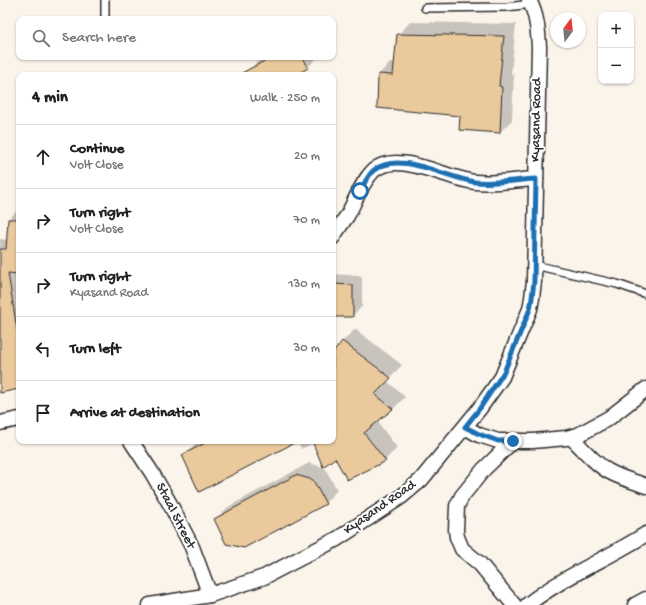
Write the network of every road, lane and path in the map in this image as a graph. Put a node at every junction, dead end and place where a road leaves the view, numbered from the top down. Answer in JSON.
{"nodes":[{"id":1,"x":105,"y":0,"type":"edge"},
{"id":2,"x":530,"y":2,"type":"edge"},
{"id":3,"x":426,"y":8,"type":"dead end"},
{"id":4,"x":104,"y":16,"type":"edge"},
{"id":5,"x":536,"y":179,"type":"junction"},
{"id":6,"x":336,"y":232,"type":"edge"},
{"id":7,"x":534,"y":265,"type":"junction"},
{"id":8,"x":646,"y":294,"type":"edge"},
{"id":9,"x":646,"y":390,"type":"edge"},
{"id":10,"x":16,"y":420,"type":"edge"},
{"id":11,"x":0,"y":423,"type":"edge"},
{"id":12,"x":465,"y":427,"type":"junction"},
{"id":13,"x":571,"y":437,"type":"junction"},
{"id":14,"x":513,"y":441,"type":"junction"},
{"id":15,"x":133,"y":444,"type":"edge"},
{"id":16,"x":646,"y":486,"type":"edge"},
{"id":17,"x":646,"y":534,"type":"edge"},
{"id":18,"x":210,"y":595,"type":"junction"},
{"id":19,"x":646,"y":599,"type":"edge"},
{"id":20,"x":150,"y":605,"type":"edge"},
{"id":21,"x":514,"y":605,"type":"edge"},
{"id":22,"x":527,"y":605,"type":"edge"},
{"id":23,"x":635,"y":605,"type":"edge"}],
"edges":[{"from":1,"to":4,"type":"lane"},
{"from":2,"to":3,"type":"lane"},
{"from":2,"to":5,"type":"street","name":"Kyasand Road"},
{"from":5,"to":6,"type":"street"},
{"from":5,"to":7,"type":"street","name":"Kyasand Road"},
{"from":7,"to":8,"type":"lane"},
{"from":7,"to":12,"type":"street","name":"Kyasand Road"},
{"from":9,"to":13,"type":"street"},
{"from":10,"to":11,"type":"street"},
{"from":12,"to":14,"type":"street"},
{"from":12,"to":18,"type":"street","name":"Kyasand Road"},
{"from":13,"to":14,"type":"street"},
{"from":13,"to":16,"type":"street"},
{"from":14,"to":21,"type":"street"},
{"from":15,"to":18,"type":"street","name":"Staal Street"},
{"from":17,"to":22,"type":"street"},
{"from":18,"to":20,"type":"street","name":"Kyasand Road"},
{"from":19,"to":23,"type":"street"}]}
